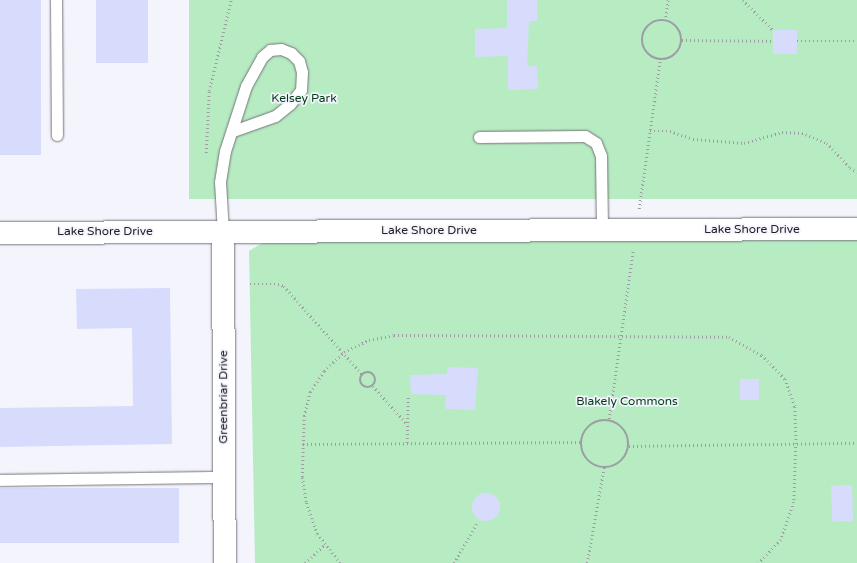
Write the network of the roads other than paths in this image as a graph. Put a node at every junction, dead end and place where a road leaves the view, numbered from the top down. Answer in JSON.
{"nodes":[{"id":1,"x":56,"y":0,"type":"edge"},
{"id":2,"x":233,"y":131,"type":"junction"},
{"id":3,"x":57,"y":135,"type":"dead end"},
{"id":4,"x":479,"y":137,"type":"dead end"},
{"id":5,"x":857,"y":229,"type":"edge"},
{"id":6,"x":602,"y":230,"type":"junction"},
{"id":7,"x":223,"y":232,"type":"junction"},
{"id":8,"x":0,"y":233,"type":"edge"},
{"id":9,"x":224,"y":477,"type":"junction"},
{"id":10,"x":0,"y":480,"type":"edge"},
{"id":11,"x":225,"y":563,"type":"edge"}],
"edges":[{"from":1,"to":3,"type":"lane"},
{"from":2,"to":2,"type":"lane"},
{"from":2,"to":7,"type":"lane"},
{"from":4,"to":6,"type":"lane"},
{"from":5,"to":6,"type":"street","name":"Lake Shore Drive"},
{"from":6,"to":7,"type":"street","name":"Lake Shore Drive"},
{"from":7,"to":8,"type":"street","name":"Lake Shore Drive"},
{"from":7,"to":9,"type":"street","name":"Greenbriar Drive"},
{"from":9,"to":10,"type":"lane"},
{"from":9,"to":11,"type":"street","name":"Greenbriar Drive"}]}
